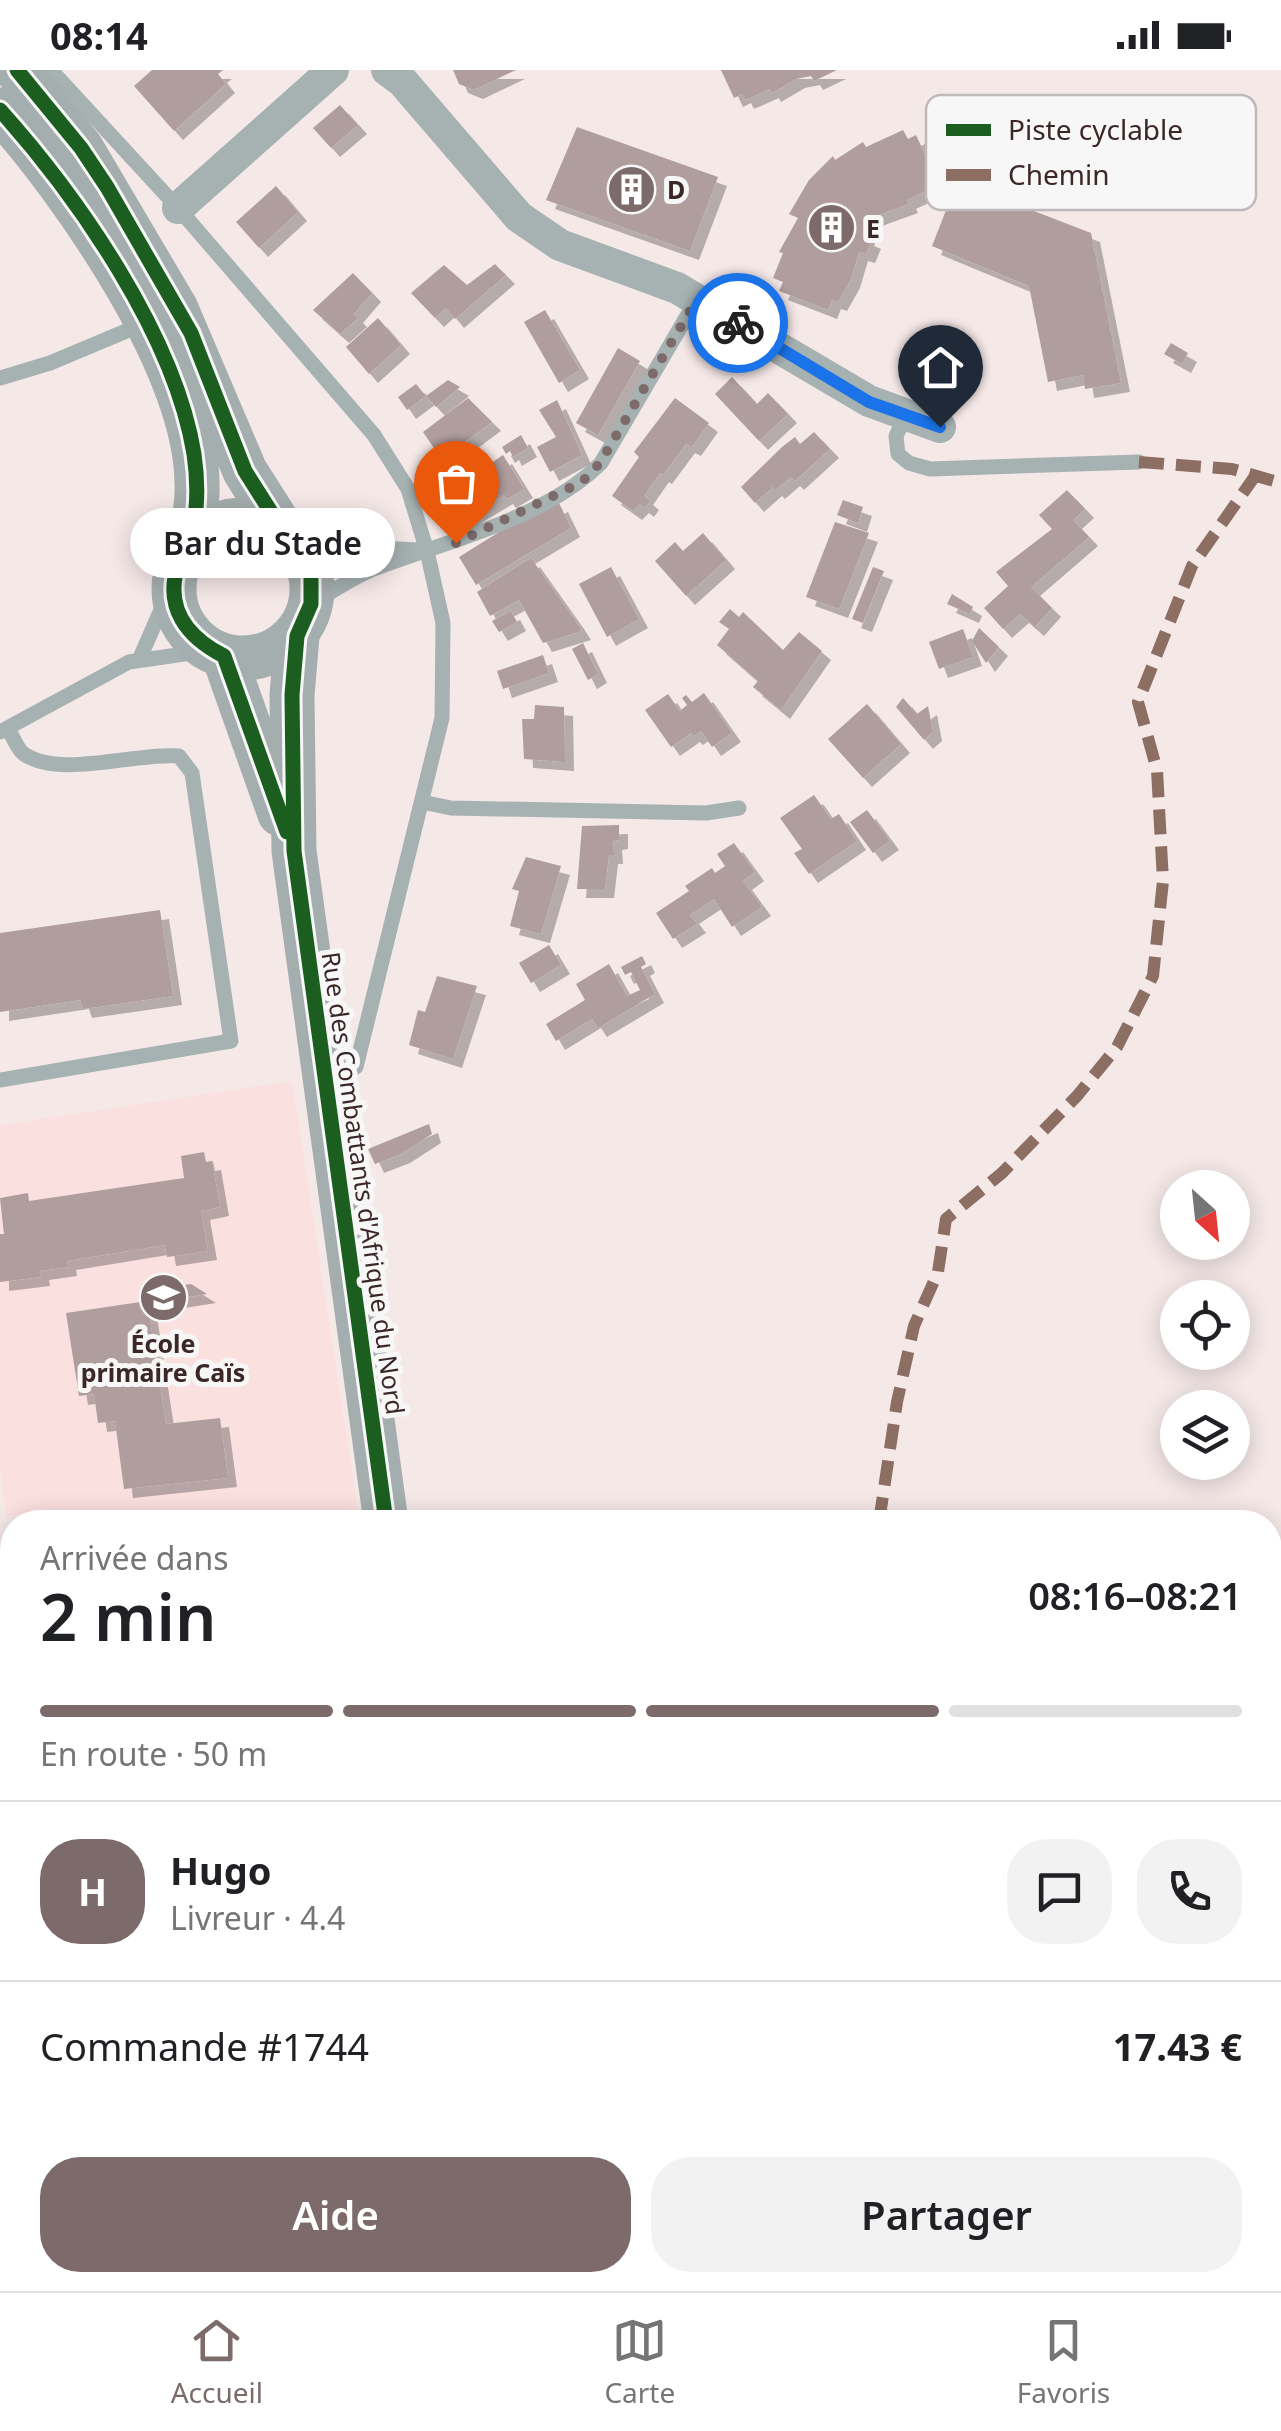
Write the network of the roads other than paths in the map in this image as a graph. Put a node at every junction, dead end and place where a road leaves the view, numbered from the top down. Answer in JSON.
{"nodes":[{"id":1,"x":18,"y":70,"type":"edge"},
{"id":2,"x":51,"y":70,"type":"edge"},
{"id":3,"x":333,"y":70,"type":"edge"},
{"id":4,"x":387,"y":70,"type":"edge"},
{"id":5,"x":0,"y":110,"type":"edge"},
{"id":6,"x":178,"y":208,"type":"junction"},
{"id":7,"x":697,"y":299,"type":"junction"},
{"id":8,"x":147,"y":324,"type":"junction"},
{"id":9,"x":190,"y":334,"type":"junction"},
{"id":10,"x":0,"y":378,"type":"edge"},
{"id":11,"x":906,"y":416,"type":"junction"},
{"id":12,"x":940,"y":427,"type":"dead end"},
{"id":13,"x":1139,"y":462,"type":"dead end"},
{"id":14,"x":290,"y":538,"type":"junction"},
{"id":15,"x":427,"y":550,"type":"junction"},
{"id":16,"x":182,"y":562,"type":"junction"},
{"id":17,"x":304,"y":620,"type":"junction"},
{"id":18,"x":218,"y":653,"type":"junction"},
{"id":19,"x":140,"y":658,"type":"junction"},
{"id":20,"x":4,"y":730,"type":"edge"},
{"id":21,"x":422,"y":802,"type":"junction"},
{"id":22,"x":740,"y":808,"type":"dead end"},
{"id":23,"x":294,"y":851,"type":"junction"},
{"id":24,"x":356,"y":1067,"type":"dead end"},
{"id":25,"x":0,"y":1080,"type":"edge"},
{"id":26,"x":384,"y":1510,"type":"edge"}],
"edges":[{"from":1,"to":9,"type":"main road"},
{"from":2,"to":6,"type":"lane"},
{"from":3,"to":6,"type":"street"},
{"from":4,"to":7,"type":"street"},
{"from":5,"to":8,"type":"main road"},
{"from":6,"to":15,"type":"lane"},
{"from":7,"to":11,"type":"street"},
{"from":7,"to":15,"type":"lane"},
{"from":8,"to":9,"type":"lane"},
{"from":8,"to":10,"type":"lane"},
{"from":8,"to":16,"type":"main road"},
{"from":9,"to":14,"type":"main road"},
{"from":11,"to":12,"type":"street"},
{"from":11,"to":13,"type":"lane"},
{"from":14,"to":15,"type":"lane"},
{"from":14,"to":16,"type":"main road"},
{"from":14,"to":17,"type":"main road"},
{"from":15,"to":17,"type":"lane"},
{"from":15,"to":21,"type":"lane"},
{"from":16,"to":18,"type":"main road"},
{"from":16,"to":19,"type":"lane"},
{"from":17,"to":18,"type":"main road"},
{"from":17,"to":23,"type":"main road","name":"Rue des Combattants d'Afrique du Nord"},
{"from":18,"to":19,"type":"lane"},
{"from":18,"to":23,"type":"main road","name":"Rue des Combattants d'Afrique du Nord"},
{"from":19,"to":20,"type":"lane"},
{"from":20,"to":25,"type":"lane"},
{"from":21,"to":22,"type":"lane"},
{"from":21,"to":24,"type":"lane"},
{"from":23,"to":26,"type":"main road","name":"Rue des Combattants d'Afrique du Nord"}]}
